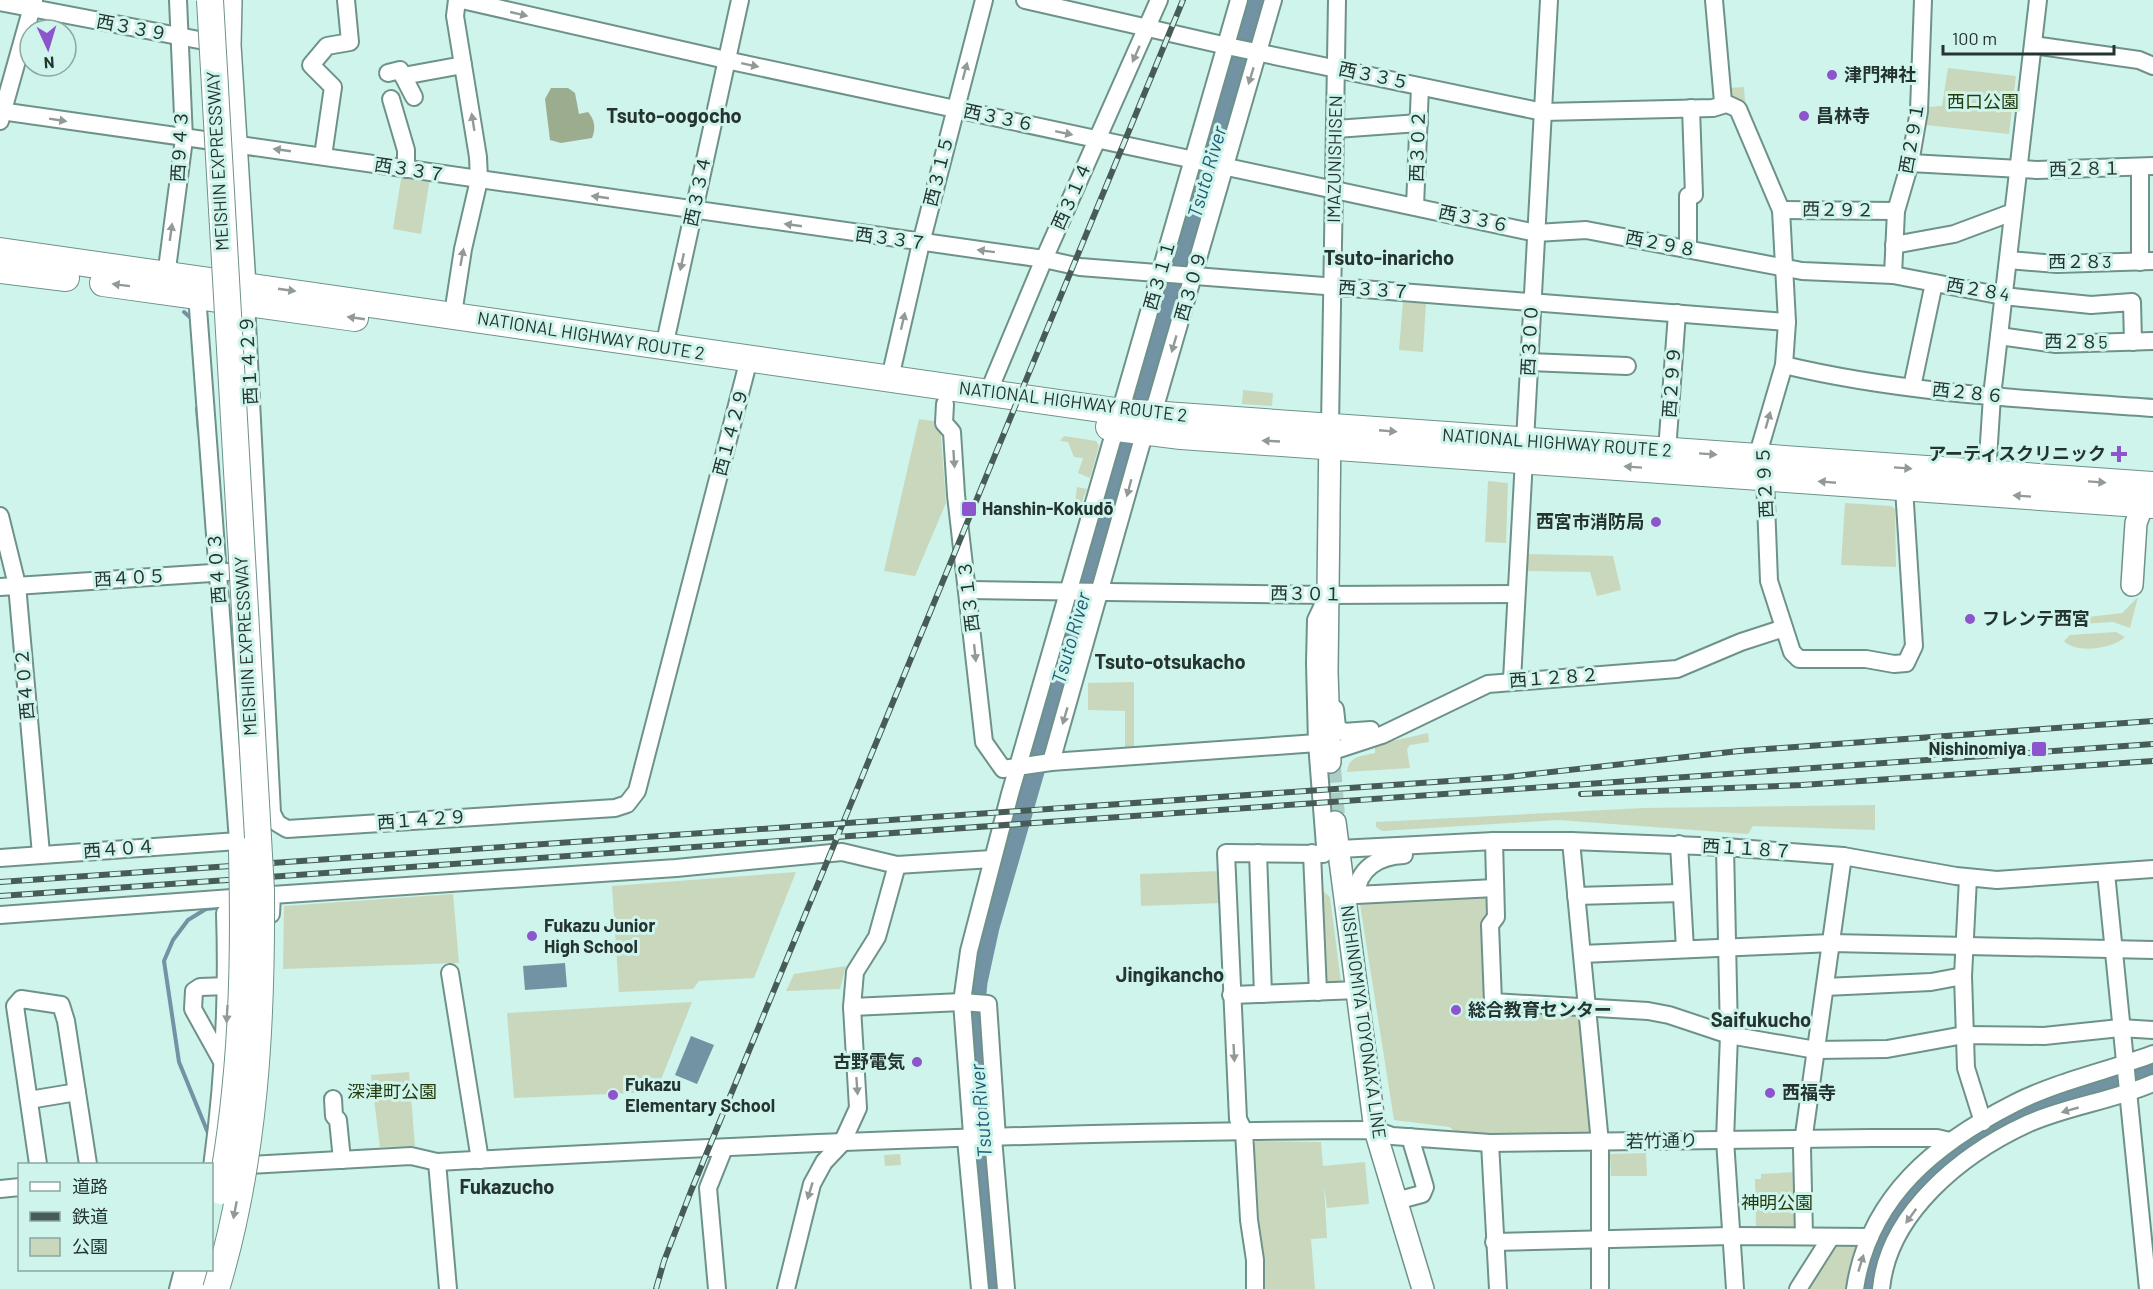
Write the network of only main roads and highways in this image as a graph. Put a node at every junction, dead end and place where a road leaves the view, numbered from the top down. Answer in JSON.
{"nodes":[{"id":1,"x":193,"y":0,"type":"edge"},
{"id":2,"x":210,"y":0,"type":"edge"},
{"id":3,"x":231,"y":0,"type":"edge"},
{"id":4,"x":0,"y":251,"type":"edge"},
{"id":5,"x":0,"y":270,"type":"edge"},
{"id":6,"x":165,"y":282,"type":"junction"},
{"id":7,"x":245,"y":294,"type":"junction"},
{"id":8,"x":748,"y":366,"type":"junction"},
{"id":9,"x":1134,"y":422,"type":"junction"},
{"id":10,"x":1330,"y":435,"type":"junction"},
{"id":11,"x":1524,"y":451,"type":"junction"},
{"id":12,"x":1763,"y":467,"type":"junction"},
{"id":13,"x":2151,"y":491,"type":"edge"},
{"id":14,"x":2138,"y":585,"type":"dead end"},
{"id":15,"x":1326,"y":752,"type":"tunnel mouth"},
{"id":16,"x":1335,"y":822,"type":"tunnel mouth"},
{"id":17,"x":213,"y":1233,"type":"edge"},
{"id":18,"x":202,"y":1271,"type":"edge"},
{"id":19,"x":197,"y":1289,"type":"edge"},
{"id":20,"x":216,"y":1289,"type":"edge"},
{"id":21,"x":1423,"y":1289,"type":"edge"}],
"edges":[{"from":1,"to":17,"type":"highway","name":"MEISHIN EXPRESSWAY","bridge":true},
{"from":2,"to":20,"type":"highway","name":"MEISHIN EXPRESSWAY","one_way":true,"bridge":true},
{"from":3,"to":7,"type":"main road"},
{"from":4,"to":6,"type":"highway","name":"NATIONAL HIGHWAY ROUTE 2"},
{"from":6,"to":5,"type":"highway","name":"NATIONAL HIGHWAY ROUTE 2","one_way":true},
{"from":6,"to":7,"type":"highway","name":"NATIONAL HIGHWAY ROUTE 2"},
{"from":6,"to":7,"type":"highway","name":"NATIONAL HIGHWAY ROUTE 2"},
{"from":8,"to":7,"type":"highway","name":"NATIONAL HIGHWAY ROUTE 2","one_way":true},
{"from":7,"to":8,"type":"highway","name":"NATIONAL HIGHWAY ROUTE 2","one_way":true},
{"from":8,"to":9,"type":"highway","name":"NATIONAL HIGHWAY ROUTE 2"},
{"from":8,"to":9,"type":"highway","name":"NATIONAL HIGHWAY ROUTE 2"},
{"from":9,"to":10,"type":"highway","name":"NATIONAL HIGHWAY ROUTE 2"},
{"from":10,"to":11,"type":"highway","name":"NATIONAL HIGHWAY ROUTE 2"},
{"from":10,"to":15,"type":"main road"},
{"from":12,"to":11,"type":"highway","name":"NATIONAL HIGHWAY ROUTE 2","one_way":true},
{"from":11,"to":12,"type":"highway","name":"NATIONAL HIGHWAY ROUTE 2","one_way":true},
{"from":12,"to":13,"type":"highway","name":"NATIONAL HIGHWAY ROUTE 2","one_way":true},
{"from":13,"to":12,"type":"highway","name":"NATIONAL HIGHWAY ROUTE 2","one_way":true},
{"from":13,"to":14,"type":"main road"},
{"from":16,"to":21,"type":"main road","name":"NISHINOMIYA TOYONAKA LINE"},
{"from":18,"to":19,"type":"highway"}]}
